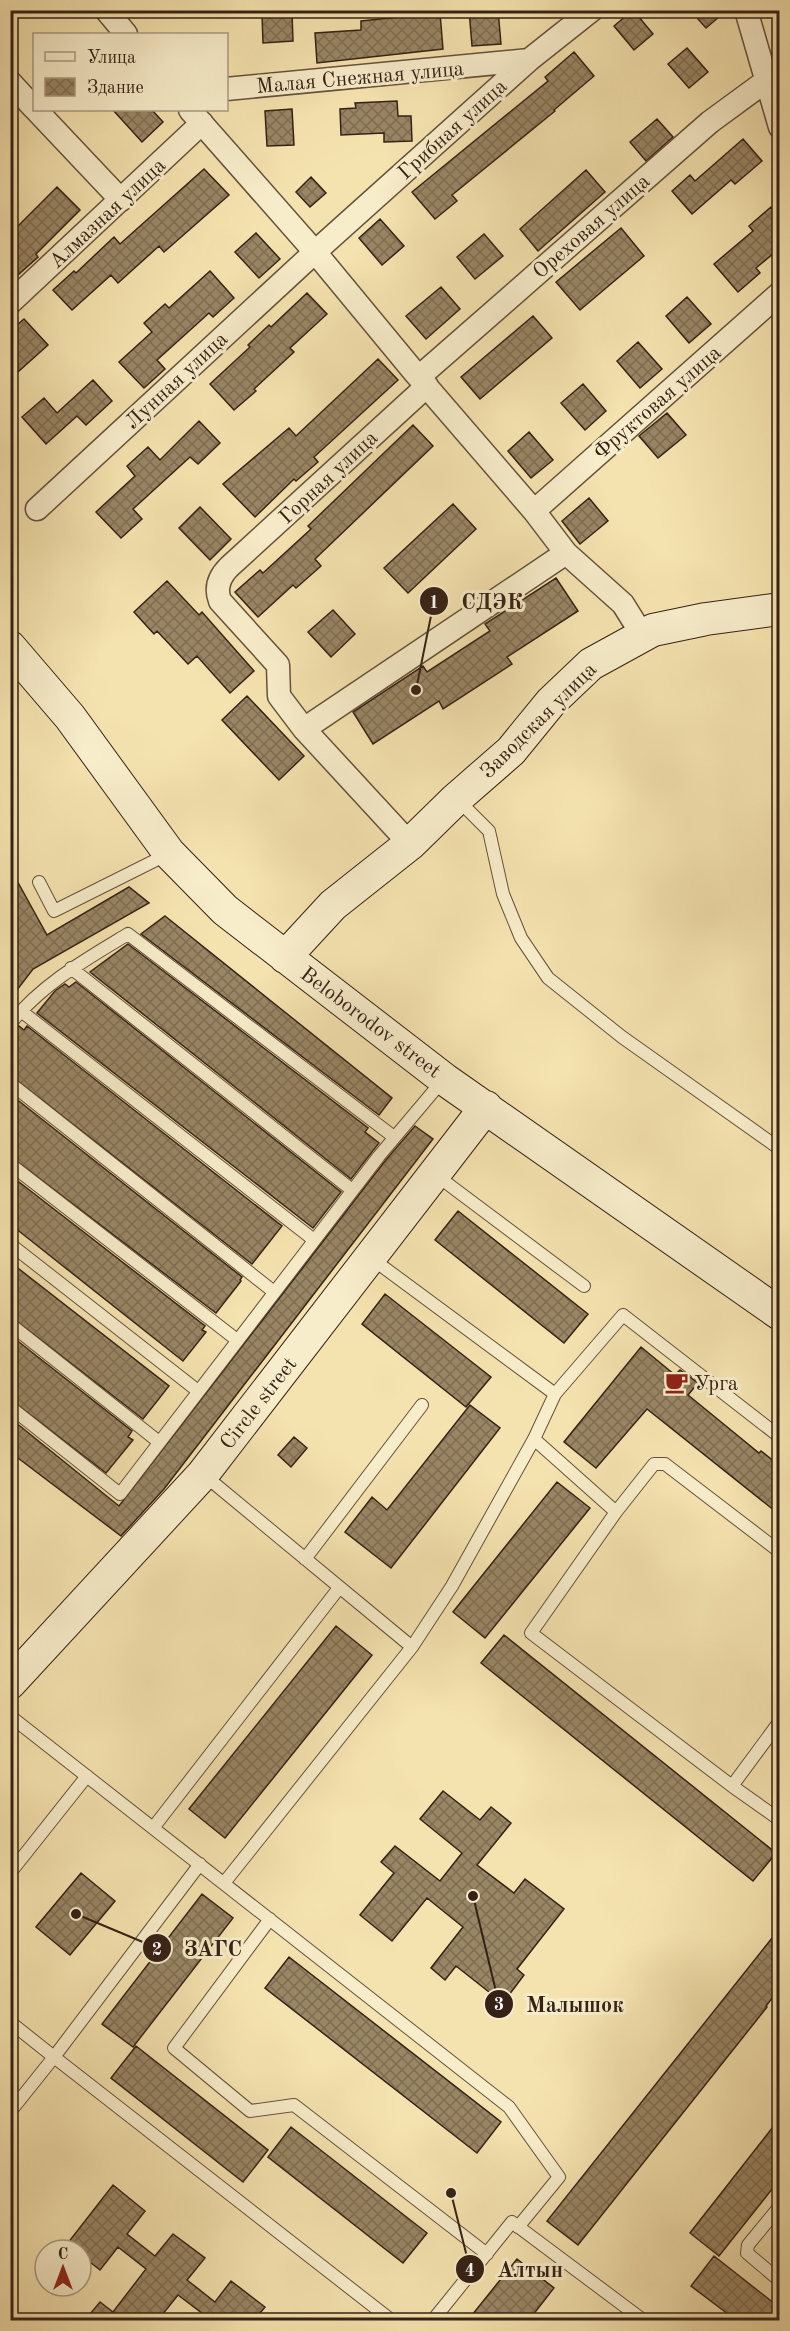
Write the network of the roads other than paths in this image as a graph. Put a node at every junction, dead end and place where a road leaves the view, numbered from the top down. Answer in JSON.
{"nodes":[{"id":1,"x":106,"y":10,"type":"edge"},
{"id":2,"x":592,"y":10,"type":"edge"},
{"id":3,"x":746,"y":10,"type":"edge"},
{"id":4,"x":125,"y":33,"type":"edge"},
{"id":5,"x":529,"y":60,"type":"junction"},
{"id":6,"x":766,"y":81,"type":"junction"},
{"id":7,"x":10,"y":82,"type":"edge"},
{"id":8,"x":228,"y":89,"type":"edge"},
{"id":9,"x":33,"y":107,"type":"edge"},
{"id":10,"x":37,"y":111,"type":"edge"},
{"id":11,"x":196,"y":116,"type":"edge"},
{"id":12,"x":780,"y":127,"type":"edge"},
{"id":13,"x":121,"y":200,"type":"junction"},
{"id":14,"x":315,"y":252,"type":"junction"},
{"id":15,"x":780,"y":293,"type":"edge"},
{"id":16,"x":10,"y":303,"type":"edge"},
{"id":17,"x":423,"y":381,"type":"junction"},
{"id":18,"x":37,"y":509,"type":"dead end"},
{"id":19,"x":534,"y":511,"type":"junction"},
{"id":20,"x":566,"y":553,"type":"junction"},
{"id":21,"x":780,"y":609,"type":"edge"},
{"id":22,"x":643,"y":636,"type":"junction"},
{"id":23,"x":18,"y":655,"type":"edge"},
{"id":24,"x":304,"y":729,"type":"junction"},
{"id":25,"x":456,"y":799,"type":"junction"},
{"id":26,"x":410,"y":844,"type":"junction"},
{"id":27,"x":170,"y":853,"type":"junction"},
{"id":28,"x":39,"y":882,"type":"dead end"},
{"id":29,"x":285,"y":957,"type":"junction"},
{"id":30,"x":71,"y":968,"type":"junction"},
{"id":31,"x":21,"y":1011,"type":"junction"},
{"id":32,"x":10,"y":1024,"type":"edge"},
{"id":33,"x":444,"y":1079,"type":"junction"},
{"id":34,"x":10,"y":1083,"type":"edge"},
{"id":35,"x":486,"y":1107,"type":"junction"},
{"id":36,"x":394,"y":1137,"type":"junction"},
{"id":37,"x":780,"y":1149,"type":"edge"},
{"id":38,"x":10,"y":1164,"type":"edge"},
{"id":39,"x":434,"y":1174,"type":"junction"},
{"id":40,"x":352,"y":1190,"type":"junction"},
{"id":41,"x":314,"y":1240,"type":"junction"},
{"id":42,"x":10,"y":1244,"type":"edge"},
{"id":43,"x":370,"y":1257,"type":"junction"},
{"id":44,"x":584,"y":1286,"type":"dead end"},
{"id":45,"x":274,"y":1292,"type":"junction"},
{"id":46,"x":780,"y":1314,"type":"edge"},
{"id":47,"x":10,"y":1323,"type":"edge"},
{"id":48,"x":237,"y":1340,"type":"junction"},
{"id":49,"x":198,"y":1391,"type":"junction"},
{"id":50,"x":555,"y":1394,"type":"junction"},
{"id":51,"x":422,"y":1405,"type":"dead end"},
{"id":52,"x":10,"y":1407,"type":"edge"},
{"id":53,"x":780,"y":1437,"type":"edge"},
{"id":54,"x":534,"y":1439,"type":"junction"},
{"id":55,"x":159,"y":1442,"type":"junction"},
{"id":56,"x":203,"y":1474,"type":"junction"},
{"id":57,"x":616,"y":1512,"type":"junction"},
{"id":58,"x":780,"y":1552,"type":"edge"},
{"id":59,"x":305,"y":1559,"type":"junction"},
{"id":60,"x":339,"y":1588,"type":"junction"},
{"id":61,"x":412,"y":1647,"type":"junction"},
{"id":62,"x":10,"y":1683,"type":"edge"},
{"id":63,"x":10,"y":1716,"type":"edge"},
{"id":64,"x":780,"y":1721,"type":"edge"},
{"id":65,"x":87,"y":1776,"type":"junction"},
{"id":66,"x":732,"y":1786,"type":"junction"},
{"id":67,"x":780,"y":1820,"type":"edge"},
{"id":68,"x":153,"y":1828,"type":"junction"},
{"id":69,"x":200,"y":1864,"type":"junction"},
{"id":70,"x":10,"y":1873,"type":"edge"},
{"id":71,"x":224,"y":1883,"type":"junction"},
{"id":72,"x":270,"y":1919,"type":"junction"},
{"id":73,"x":10,"y":2022,"type":"edge"},
{"id":74,"x":54,"y":2057,"type":"junction"},
{"id":75,"x":10,"y":2112,"type":"edge"},
{"id":76,"x":780,"y":2206,"type":"edge"},
{"id":77,"x":518,"y":2227,"type":"junction"},
{"id":78,"x":487,"y":2254,"type":"junction"},
{"id":79,"x":780,"y":2281,"type":"edge"},
{"id":80,"x":390,"y":2320,"type":"edge"},
{"id":81,"x":433,"y":2320,"type":"edge"},
{"id":82,"x":643,"y":2320,"type":"edge"}],
"edges":[{"from":1,"to":4,"type":"street"},
{"from":2,"to":5,"type":"street","name":"Грибная улица"},
{"from":3,"to":6,"type":"street"},
{"from":5,"to":8,"type":"street","name":"Малая Снежная улица"},
{"from":5,"to":14,"type":"street","name":"Грибная улица"},
{"from":6,"to":12,"type":"street"},
{"from":6,"to":17,"type":"street","name":"Ореховая улица"},
{"from":7,"to":9,"type":"street"},
{"from":10,"to":13,"type":"street"},
{"from":11,"to":13,"type":"street","name":"Алмазная улица"},
{"from":11,"to":14,"type":"street"},
{"from":13,"to":16,"type":"street","name":"Алмазная улица"},
{"from":14,"to":17,"type":"street"},
{"from":14,"to":18,"type":"street","name":"Лунная улица"},
{"from":15,"to":19,"type":"street","name":"Фруктовая улица"},
{"from":17,"to":19,"type":"street"},
{"from":17,"to":24,"type":"street","name":"Горная улица"},
{"from":19,"to":20,"type":"street"},
{"from":20,"to":22,"type":"street"},
{"from":20,"to":24,"type":"street"},
{"from":21,"to":22,"type":"street","name":"Заводская улица"},
{"from":22,"to":25,"type":"street","name":"Заводская улица"},
{"from":23,"to":27,"type":"street","name":"Beloborodov street"},
{"from":24,"to":26,"type":"street"},
{"from":25,"to":26,"type":"street","name":"Заводская улица"},
{"from":25,"to":37,"type":"lane"},
{"from":26,"to":29,"type":"street","name":"Заводская улица"},
{"from":27,"to":28,"type":"lane"},
{"from":27,"to":29,"type":"street","name":"Beloborodov street"},
{"from":29,"to":33,"type":"street","name":"Beloborodov street"},
{"from":30,"to":31,"type":"lane"},
{"from":30,"to":36,"type":"lane"},
{"from":30,"to":40,"type":"lane"},
{"from":31,"to":32,"type":"lane"},
{"from":31,"to":41,"type":"lane"},
{"from":33,"to":35,"type":"street","name":"Beloborodov street"},
{"from":33,"to":36,"type":"lane"},
{"from":34,"to":45,"type":"lane"},
{"from":35,"to":39,"type":"street","name":"Circle street"},
{"from":35,"to":46,"type":"street","name":"Beloborodov street"},
{"from":36,"to":40,"type":"lane"},
{"from":38,"to":48,"type":"lane"},
{"from":39,"to":43,"type":"street","name":"Circle street"},
{"from":39,"to":44,"type":"lane"},
{"from":40,"to":41,"type":"lane"},
{"from":41,"to":45,"type":"lane"},
{"from":42,"to":49,"type":"lane"},
{"from":43,"to":50,"type":"lane"},
{"from":43,"to":56,"type":"street","name":"Circle street"},
{"from":45,"to":48,"type":"lane"},
{"from":47,"to":55,"type":"lane"},
{"from":48,"to":49,"type":"lane"},
{"from":49,"to":55,"type":"lane"},
{"from":50,"to":53,"type":"lane"},
{"from":50,"to":54,"type":"lane"},
{"from":51,"to":59,"type":"lane"},
{"from":52,"to":55,"type":"lane"},
{"from":54,"to":57,"type":"lane"},
{"from":54,"to":61,"type":"lane"},
{"from":56,"to":59,"type":"lane"},
{"from":56,"to":62,"type":"street","name":"Circle street"},
{"from":57,"to":58,"type":"lane"},
{"from":57,"to":66,"type":"lane"},
{"from":59,"to":60,"type":"lane"},
{"from":60,"to":61,"type":"lane"},
{"from":60,"to":68,"type":"lane"},
{"from":61,"to":71,"type":"lane"},
{"from":63,"to":65,"type":"lane"},
{"from":64,"to":66,"type":"lane"},
{"from":65,"to":68,"type":"lane"},
{"from":65,"to":70,"type":"lane"},
{"from":66,"to":67,"type":"lane"},
{"from":68,"to":69,"type":"lane"},
{"from":69,"to":71,"type":"lane"},
{"from":69,"to":74,"type":"lane"},
{"from":71,"to":72,"type":"lane"},
{"from":72,"to":77,"type":"lane"},
{"from":72,"to":78,"type":"lane"},
{"from":73,"to":74,"type":"lane"},
{"from":74,"to":75,"type":"lane"},
{"from":74,"to":80,"type":"lane"},
{"from":76,"to":79,"type":"lane"},
{"from":77,"to":78,"type":"lane"},
{"from":77,"to":82,"type":"lane"},
{"from":78,"to":81,"type":"lane"}]}
